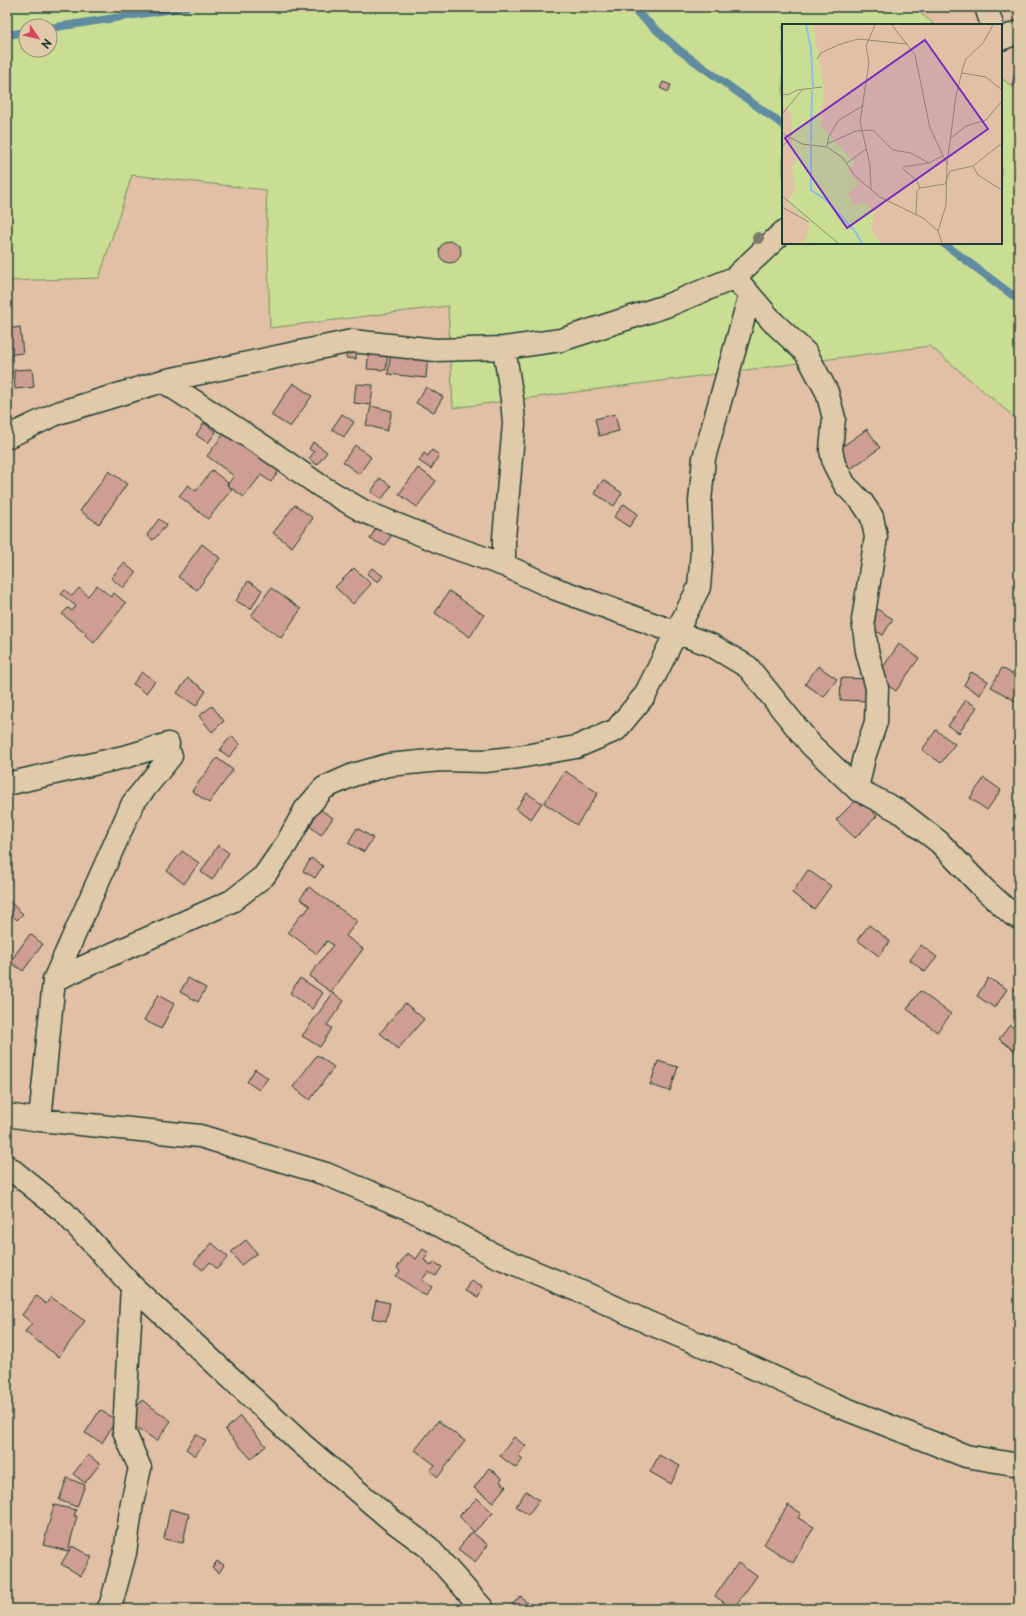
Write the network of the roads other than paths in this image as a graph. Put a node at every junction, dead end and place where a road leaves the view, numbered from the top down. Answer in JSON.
{"nodes":[{"id":1,"x":986,"y":7,"type":"edge"},
{"id":2,"x":992,"y":24,"type":"edge"},
{"id":3,"x":1019,"y":32,"type":"edge"},
{"id":4,"x":1002,"y":40,"type":"edge"},
{"id":5,"x":782,"y":233,"type":"edge"},
{"id":6,"x":734,"y":278,"type":"junction"},
{"id":7,"x":750,"y":295,"type":"junction"},
{"id":8,"x":504,"y":348,"type":"junction"},
{"id":9,"x":163,"y":381,"type":"junction"},
{"id":10,"x":7,"y":437,"type":"edge"},
{"id":11,"x":504,"y":565,"type":"junction"},
{"id":12,"x":676,"y":633,"type":"junction"},
{"id":13,"x":7,"y":784,"type":"edge"},
{"id":14,"x":857,"y":789,"type":"junction"},
{"id":15,"x":1019,"y":918,"type":"edge"},
{"id":16,"x":54,"y":980,"type":"junction"},
{"id":17,"x":7,"y":1115,"type":"edge"},
{"id":18,"x":40,"y":1120,"type":"junction"},
{"id":19,"x":7,"y":1166,"type":"edge"},
{"id":20,"x":132,"y":1286,"type":"junction"},
{"id":21,"x":1019,"y":1465,"type":"edge"},
{"id":22,"x":108,"y":1609,"type":"edge"},
{"id":23,"x":483,"y":1609,"type":"edge"}],
"edges":[{"from":1,"to":2,"type":"street"},
{"from":3,"to":4,"type":"street"},
{"from":5,"to":6,"type":"street"},
{"from":6,"to":7,"type":"street"},
{"from":6,"to":8,"type":"street"},
{"from":7,"to":12,"type":"street"},
{"from":7,"to":14,"type":"street"},
{"from":8,"to":9,"type":"street"},
{"from":8,"to":11,"type":"street"},
{"from":9,"to":10,"type":"street"},
{"from":9,"to":11,"type":"street"},
{"from":11,"to":12,"type":"street"},
{"from":12,"to":14,"type":"street"},
{"from":12,"to":16,"type":"street"},
{"from":13,"to":16,"type":"street"},
{"from":14,"to":15,"type":"street"},
{"from":16,"to":18,"type":"street"},
{"from":17,"to":18,"type":"street"},
{"from":18,"to":21,"type":"street"},
{"from":19,"to":20,"type":"street"},
{"from":20,"to":22,"type":"street"},
{"from":20,"to":23,"type":"street"}]}
